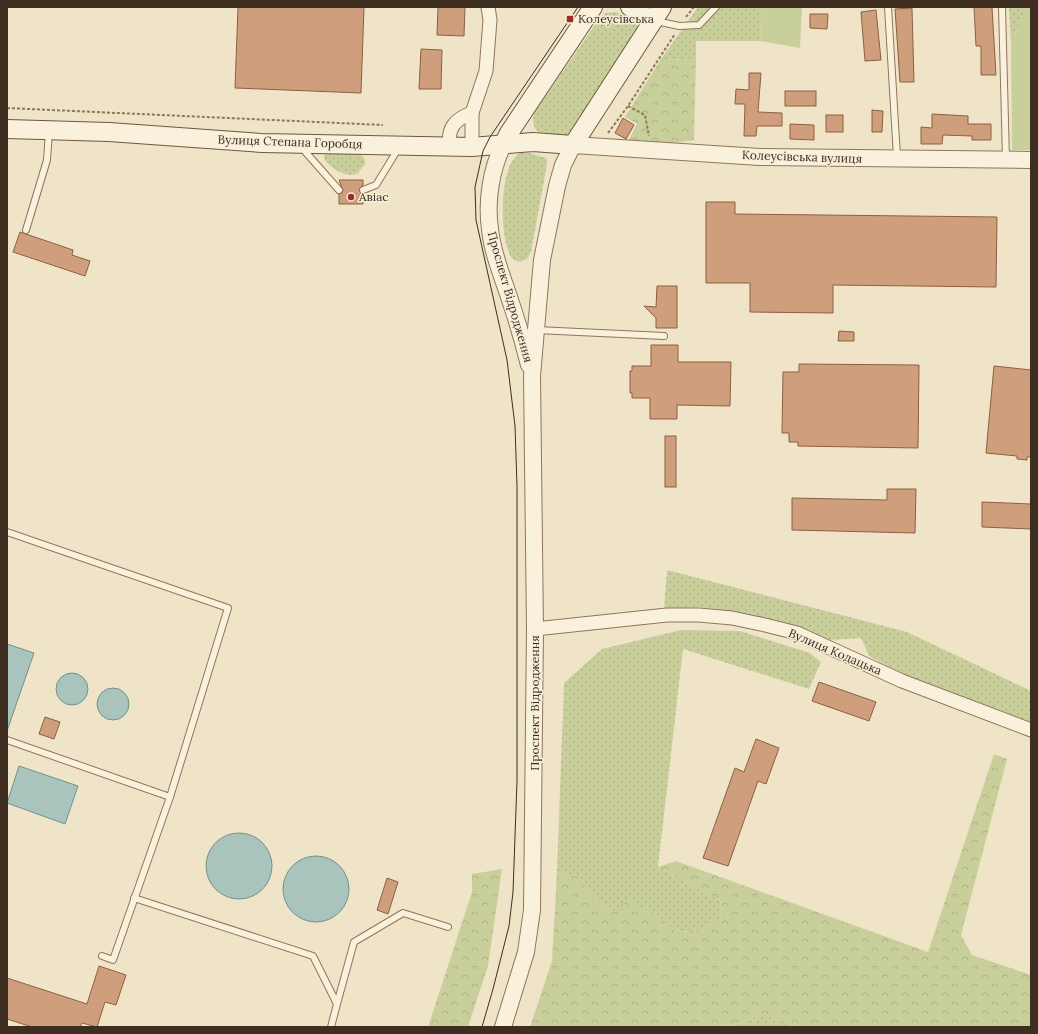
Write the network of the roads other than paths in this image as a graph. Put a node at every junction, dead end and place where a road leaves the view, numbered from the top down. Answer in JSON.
{"nodes":[{"id":1,"x":488,"y":7,"type":"edge"},
{"id":2,"x":594,"y":7,"type":"edge"},
{"id":3,"x":630,"y":7,"type":"edge"},
{"id":4,"x":716,"y":7,"type":"edge"},
{"id":5,"x":888,"y":7,"type":"edge"},
{"id":6,"x":1002,"y":7,"type":"edge"},
{"id":7,"x":658,"y":14,"type":"edge"},
{"id":8,"x":472,"y":113,"type":"junction"},
{"id":9,"x":7,"y":129,"type":"edge"},
{"id":10,"x":49,"y":130,"type":"junction"},
{"id":11,"x":298,"y":143,"type":"junction"},
{"id":12,"x":503,"y":145,"type":"junction"},
{"id":13,"x":573,"y":145,"type":"junction"},
{"id":14,"x":399,"y":146,"type":"junction"},
{"id":15,"x":450,"y":147,"type":"junction"},
{"id":16,"x":472,"y":147,"type":"junction"},
{"id":17,"x":898,"y":159,"type":"junction"},
{"id":18,"x":1031,"y":160,"type":"edge"},
{"id":19,"x":1006,"y":161,"type":"junction"},
{"id":20,"x":339,"y":190,"type":"dead end"},
{"id":21,"x":363,"y":190,"type":"dead end"},
{"id":22,"x":26,"y":230,"type":"dead end"},
{"id":23,"x":536,"y":330,"type":"junction"},
{"id":24,"x":664,"y":336,"type":"dead end"},
{"id":25,"x":532,"y":376,"type":"junction"},
{"id":26,"x":7,"y":532,"type":"edge"},
{"id":27,"x":535,"y":629,"type":"junction"},
{"id":28,"x":1031,"y":730,"type":"edge"},
{"id":29,"x":7,"y":740,"type":"edge"},
{"id":30,"x":170,"y":797,"type":"junction"},
{"id":31,"x":134,"y":898,"type":"junction"},
{"id":32,"x":448,"y":926,"type":"dead end"},
{"id":33,"x":102,"y":956,"type":"dead end"},
{"id":34,"x":337,"y":1004,"type":"junction"},
{"id":35,"x":331,"y":1027,"type":"edge"},
{"id":36,"x":503,"y":1027,"type":"edge"}],
"edges":[{"from":1,"to":8,"type":"street"},
{"from":2,"to":12,"type":"main road","name":"Проспект Відродження"},
{"from":3,"to":7,"type":"main road"},
{"from":4,"to":7,"type":"lane"},
{"from":5,"to":17,"type":"lane"},
{"from":6,"to":19,"type":"lane"},
{"from":7,"to":13,"type":"main road","name":"Проспект Відродження"},
{"from":8,"to":15,"type":"street"},
{"from":8,"to":16,"type":"street"},
{"from":9,"to":10,"type":"main road","name":"Вулиця Степана Горобця"},
{"from":10,"to":11,"type":"main road","name":"Вулиця Степана Горобця"},
{"from":10,"to":22,"type":"lane"},
{"from":11,"to":14,"type":"main road","name":"Вулиця Степана Горобця"},
{"from":11,"to":20,"type":"lane"},
{"from":12,"to":13,"type":"main road","name":"Вулиця Степана Горобця"},
{"from":12,"to":16,"type":"main road","name":"Вулиця Степана Горобця"},
{"from":12,"to":25,"type":"street","name":"Проспект Відродження"},
{"from":13,"to":17,"type":"street","name":"Колеусівська вулиця"},
{"from":13,"to":23,"type":"street","name":"Проспект Відродження"},
{"from":14,"to":15,"type":"main road","name":"Вулиця Степана Горобця"},
{"from":14,"to":21,"type":"lane"},
{"from":15,"to":16,"type":"main road","name":"Вулиця Степана Горобця"},
{"from":17,"to":19,"type":"street","name":"Колеусівська вулиця"},
{"from":18,"to":19,"type":"street","name":"Колеусівська вулиця"},
{"from":23,"to":24,"type":"lane"},
{"from":23,"to":25,"type":"street","name":"Проспект Відродження"},
{"from":25,"to":27,"type":"street","name":"Проспект Відродження"},
{"from":26,"to":30,"type":"lane"},
{"from":27,"to":28,"type":"street","name":"Вулиця Кодацька"},
{"from":27,"to":36,"type":"street","name":"Проспект Відродження"},
{"from":29,"to":30,"type":"lane"},
{"from":30,"to":31,"type":"lane"},
{"from":31,"to":33,"type":"lane"},
{"from":31,"to":34,"type":"lane"},
{"from":32,"to":34,"type":"lane"},
{"from":34,"to":35,"type":"lane"}]}
